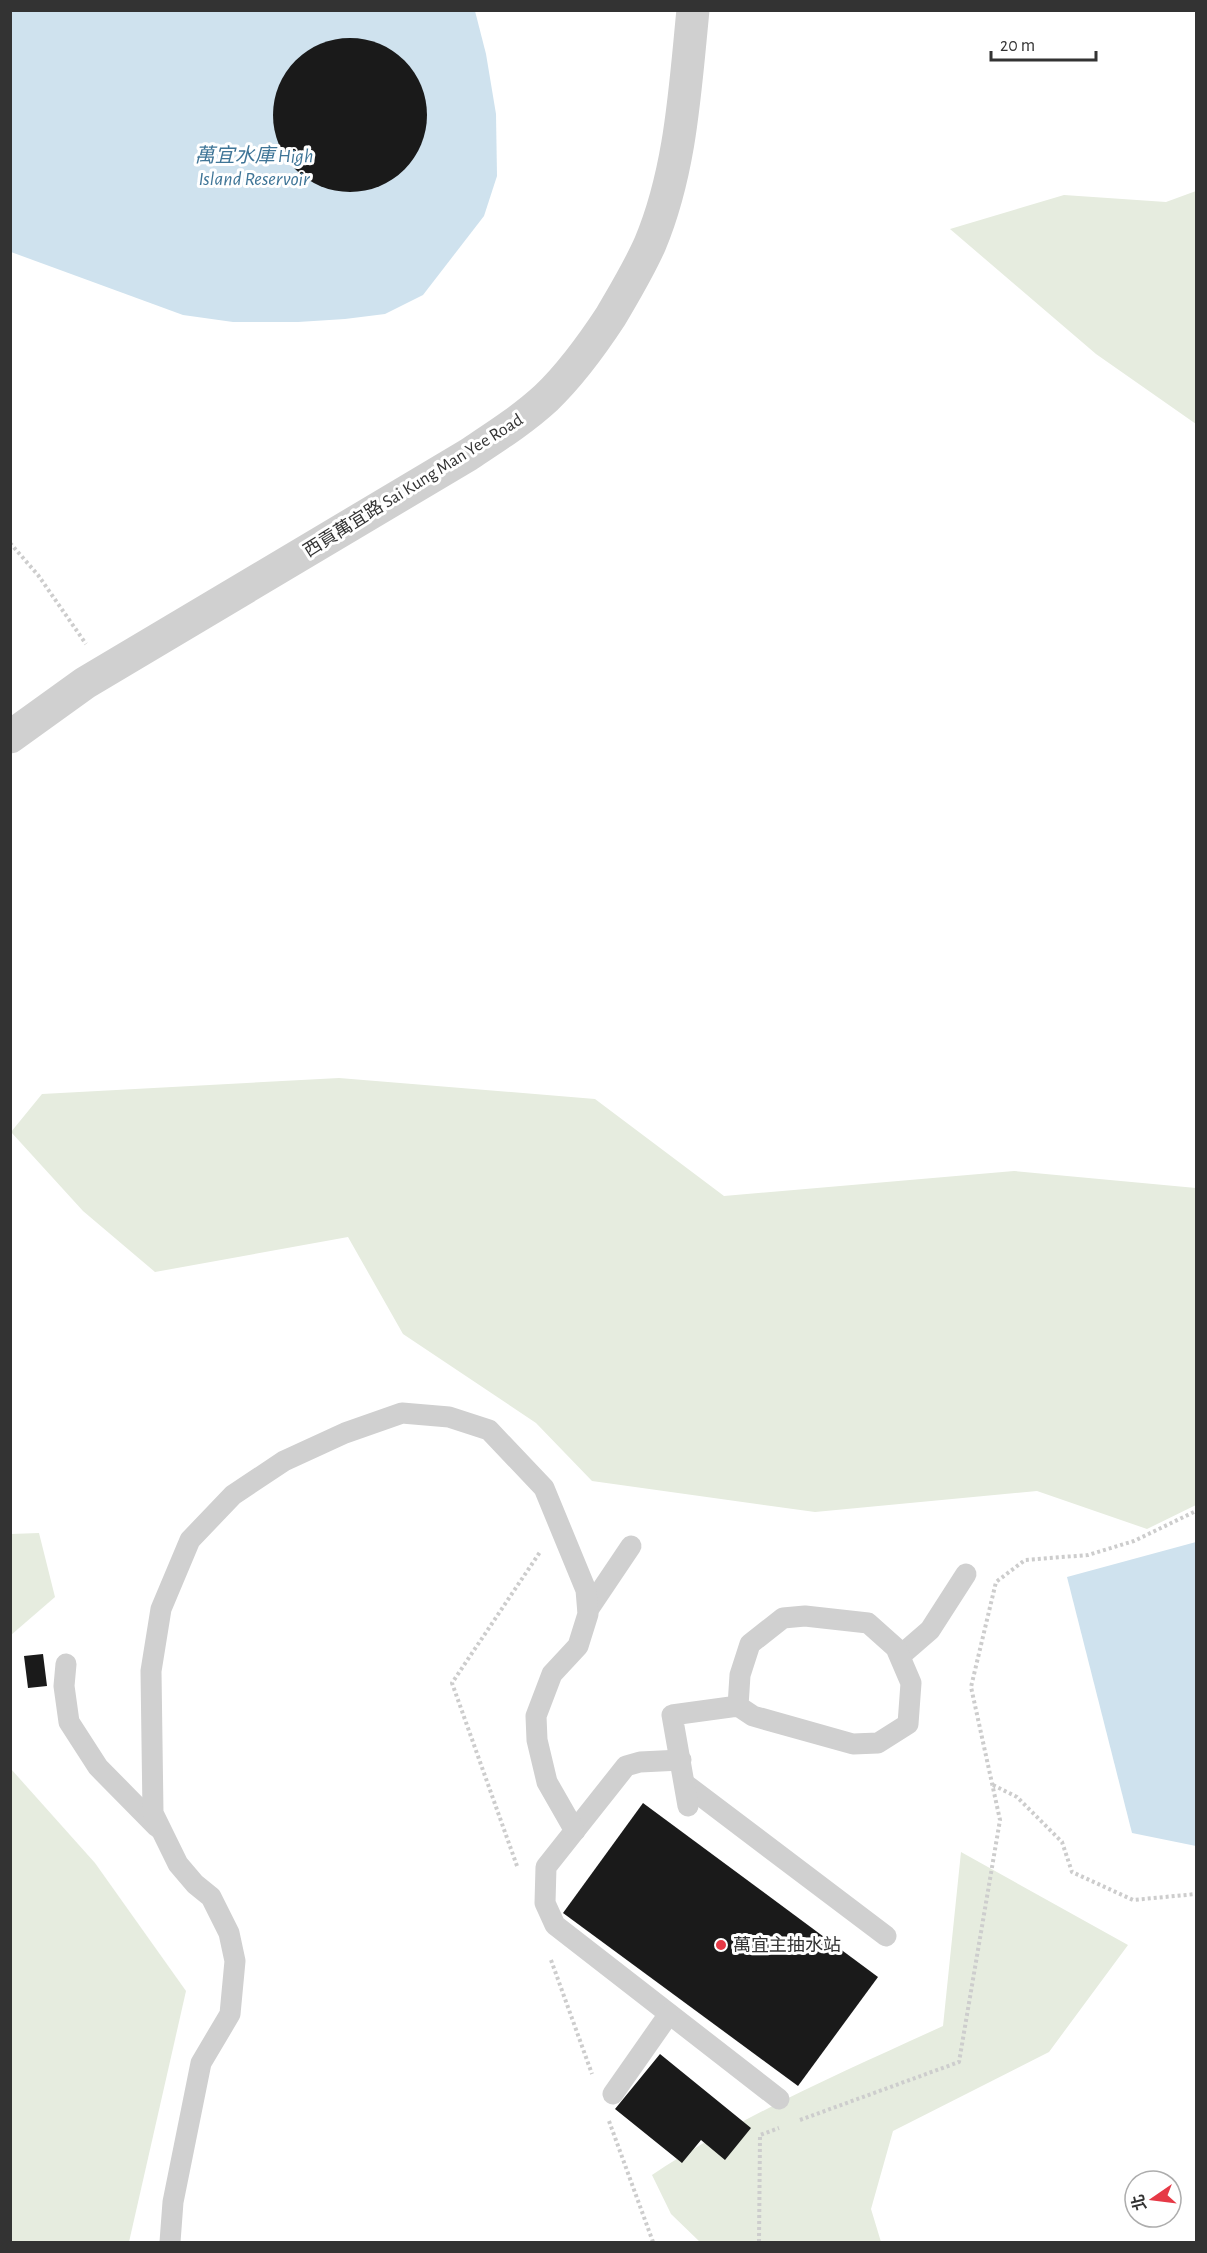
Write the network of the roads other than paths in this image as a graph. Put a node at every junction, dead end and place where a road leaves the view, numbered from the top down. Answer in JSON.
{"nodes":[{"id":1,"x":693,"y":10,"type":"edge"},
{"id":2,"x":10,"y":737,"type":"edge"},
{"id":3,"x":631,"y":1546,"type":"dead end"},
{"id":4,"x":966,"y":1574,"type":"dead end"},
{"id":5,"x":588,"y":1610,"type":"junction"},
{"id":6,"x":900,"y":1656,"type":"junction"},
{"id":7,"x":66,"y":1664,"type":"dead end"},
{"id":8,"x":738,"y":1706,"type":"junction"},
{"id":9,"x":681,"y":1760,"type":"junction"},
{"id":10,"x":685,"y":1784,"type":"junction"},
{"id":11,"x":688,"y":1806,"type":"dead end"},
{"id":12,"x":162,"y":1831,"type":"junction"},
{"id":13,"x":574,"y":1831,"type":"junction"},
{"id":14,"x":886,"y":1936,"type":"dead end"},
{"id":15,"x":669,"y":2014,"type":"junction"},
{"id":16,"x":613,"y":2094,"type":"dead end"},
{"id":17,"x":779,"y":2099,"type":"dead end"},
{"id":18,"x":170,"y":2242,"type":"edge"}],
"edges":[{"from":1,"to":2,"type":"street","name":"西貢萬宜路 Sai Kung Man Yee Road"},
{"from":3,"to":5,"type":"lane"},
{"from":4,"to":6,"type":"lane"},
{"from":5,"to":12,"type":"lane"},
{"from":5,"to":13,"type":"lane"},
{"from":6,"to":8,"type":"lane"},
{"from":6,"to":8,"type":"lane"},
{"from":7,"to":12,"type":"lane"},
{"from":8,"to":9,"type":"lane"},
{"from":9,"to":10,"type":"lane"},
{"from":9,"to":13,"type":"lane"},
{"from":10,"to":11,"type":"lane"},
{"from":10,"to":14,"type":"lane"},
{"from":12,"to":18,"type":"lane"},
{"from":13,"to":15,"type":"lane"},
{"from":15,"to":16,"type":"lane"},
{"from":15,"to":17,"type":"lane"}]}
